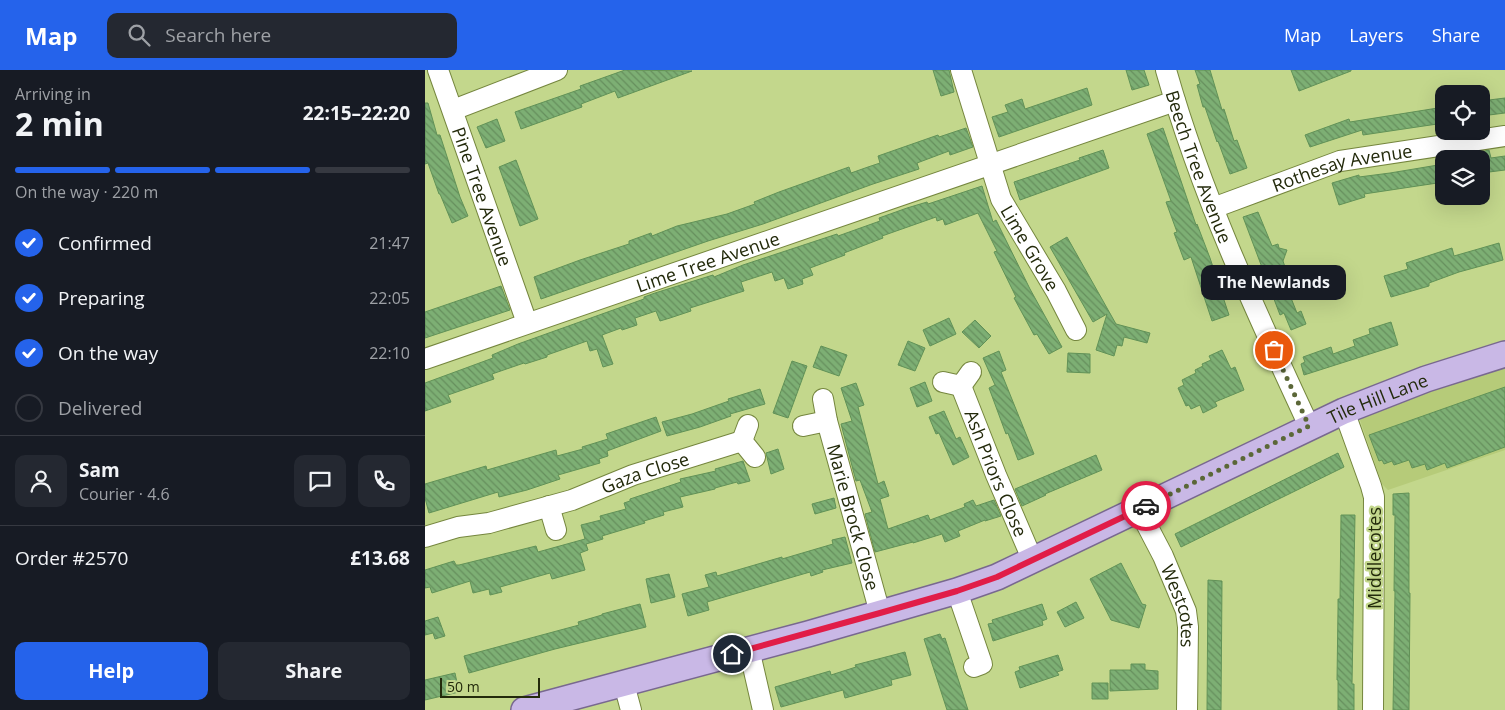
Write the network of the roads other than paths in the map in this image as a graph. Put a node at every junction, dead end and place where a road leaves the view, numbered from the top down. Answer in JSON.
{"nodes":[{"id":1,"x":438,"y":70,"type":"edge"},
{"id":2,"x":557,"y":70,"type":"edge"},
{"id":3,"x":961,"y":70,"type":"edge"},
{"id":4,"x":1167,"y":70,"type":"edge"},
{"id":5,"x":1175,"y":102,"type":"junction"},
{"id":6,"x":453,"y":110,"type":"junction"},
{"id":7,"x":1505,"y":136,"type":"edge"},
{"id":8,"x":989,"y":164,"type":"junction"},
{"id":9,"x":1213,"y":208,"type":"junction"},
{"id":10,"x":527,"y":323,"type":"junction"},
{"id":11,"x":1076,"y":330,"type":"dead end"},
{"id":12,"x":1505,"y":354,"type":"edge"},
{"id":13,"x":425,"y":358,"type":"edge"},
{"id":14,"x":959,"y":380,"type":"dead end"},
{"id":15,"x":823,"y":399,"type":"dead end"},
{"id":16,"x":1344,"y":411,"type":"junction"},
{"id":17,"x":827,"y":421,"type":"junction"},
{"id":18,"x":803,"y":426,"type":"dead end"},
{"id":19,"x":1309,"y":426,"type":"junction"},
{"id":20,"x":755,"y":457,"type":"dead end"},
{"id":21,"x":549,"y":506,"type":"junction"},
{"id":22,"x":1139,"y":510,"type":"junction"},
{"id":23,"x":556,"y":530,"type":"dead end"},
{"id":24,"x":425,"y":537,"type":"edge"},
{"id":25,"x":1033,"y":560,"type":"junction"},
{"id":26,"x":957,"y":591,"type":"junction"},
{"id":27,"x":880,"y":613,"type":"junction"},
{"id":28,"x":749,"y":650,"type":"junction"},
{"id":29,"x":974,"y":667,"type":"dead end"},
{"id":30,"x":624,"y":684,"type":"junction"},
{"id":31,"x":524,"y":710,"type":"edge"},
{"id":32,"x":631,"y":710,"type":"edge"},
{"id":33,"x":763,"y":710,"type":"edge"},
{"id":34,"x":1187,"y":710,"type":"edge"},
{"id":35,"x":1373,"y":710,"type":"edge"}],
"edges":[{"from":1,"to":6,"type":"street","name":"Pine Tree Avenue"},
{"from":2,"to":6,"type":"street"},
{"from":3,"to":8,"type":"street"},
{"from":4,"to":5,"type":"street","name":"Beech Tree Avenue"},
{"from":5,"to":8,"type":"street","name":"Lime Tree Avenue"},
{"from":5,"to":9,"type":"street","name":"Beech Tree Avenue"},
{"from":6,"to":10,"type":"street","name":"Pine Tree Avenue"},
{"from":7,"to":9,"type":"street","name":"Rothesay Avenue"},
{"from":8,"to":10,"type":"street","name":"Lime Tree Avenue"},
{"from":8,"to":11,"type":"street","name":"Lime Grove"},
{"from":9,"to":19,"type":"street","name":"Beech Tree Avenue"},
{"from":10,"to":13,"type":"street","name":"Lime Tree Avenue"},
{"from":12,"to":16,"type":"main road","name":"Tile Hill Lane"},
{"from":14,"to":25,"type":"street","name":"Ash Priors Close"},
{"from":15,"to":17,"type":"street","name":"Marie Brock Close"},
{"from":16,"to":19,"type":"main road","name":"Tile Hill Lane"},
{"from":16,"to":35,"type":"street","name":"Middlecotes"},
{"from":17,"to":18,"type":"street","name":"Marie Brock Close"},
{"from":17,"to":27,"type":"street","name":"Marie Brock Close"},
{"from":19,"to":22,"type":"main road","name":"Tile Hill Lane"},
{"from":20,"to":21,"type":"street","name":"Gaza Close"},
{"from":21,"to":23,"type":"street"},
{"from":21,"to":24,"type":"street","name":"Gaza Close"},
{"from":22,"to":25,"type":"main road","name":"Tile Hill Lane"},
{"from":22,"to":34,"type":"street","name":"Westcotes"},
{"from":25,"to":26,"type":"main road","name":"Tile Hill Lane"},
{"from":26,"to":27,"type":"main road","name":"Tile Hill Lane"},
{"from":26,"to":29,"type":"street"},
{"from":27,"to":28,"type":"main road","name":"Tile Hill Lane"},
{"from":28,"to":30,"type":"main road","name":"Tile Hill Lane"},
{"from":28,"to":33,"type":"street"},
{"from":30,"to":31,"type":"main road","name":"Tile Hill Lane"},
{"from":30,"to":32,"type":"street"}]}
